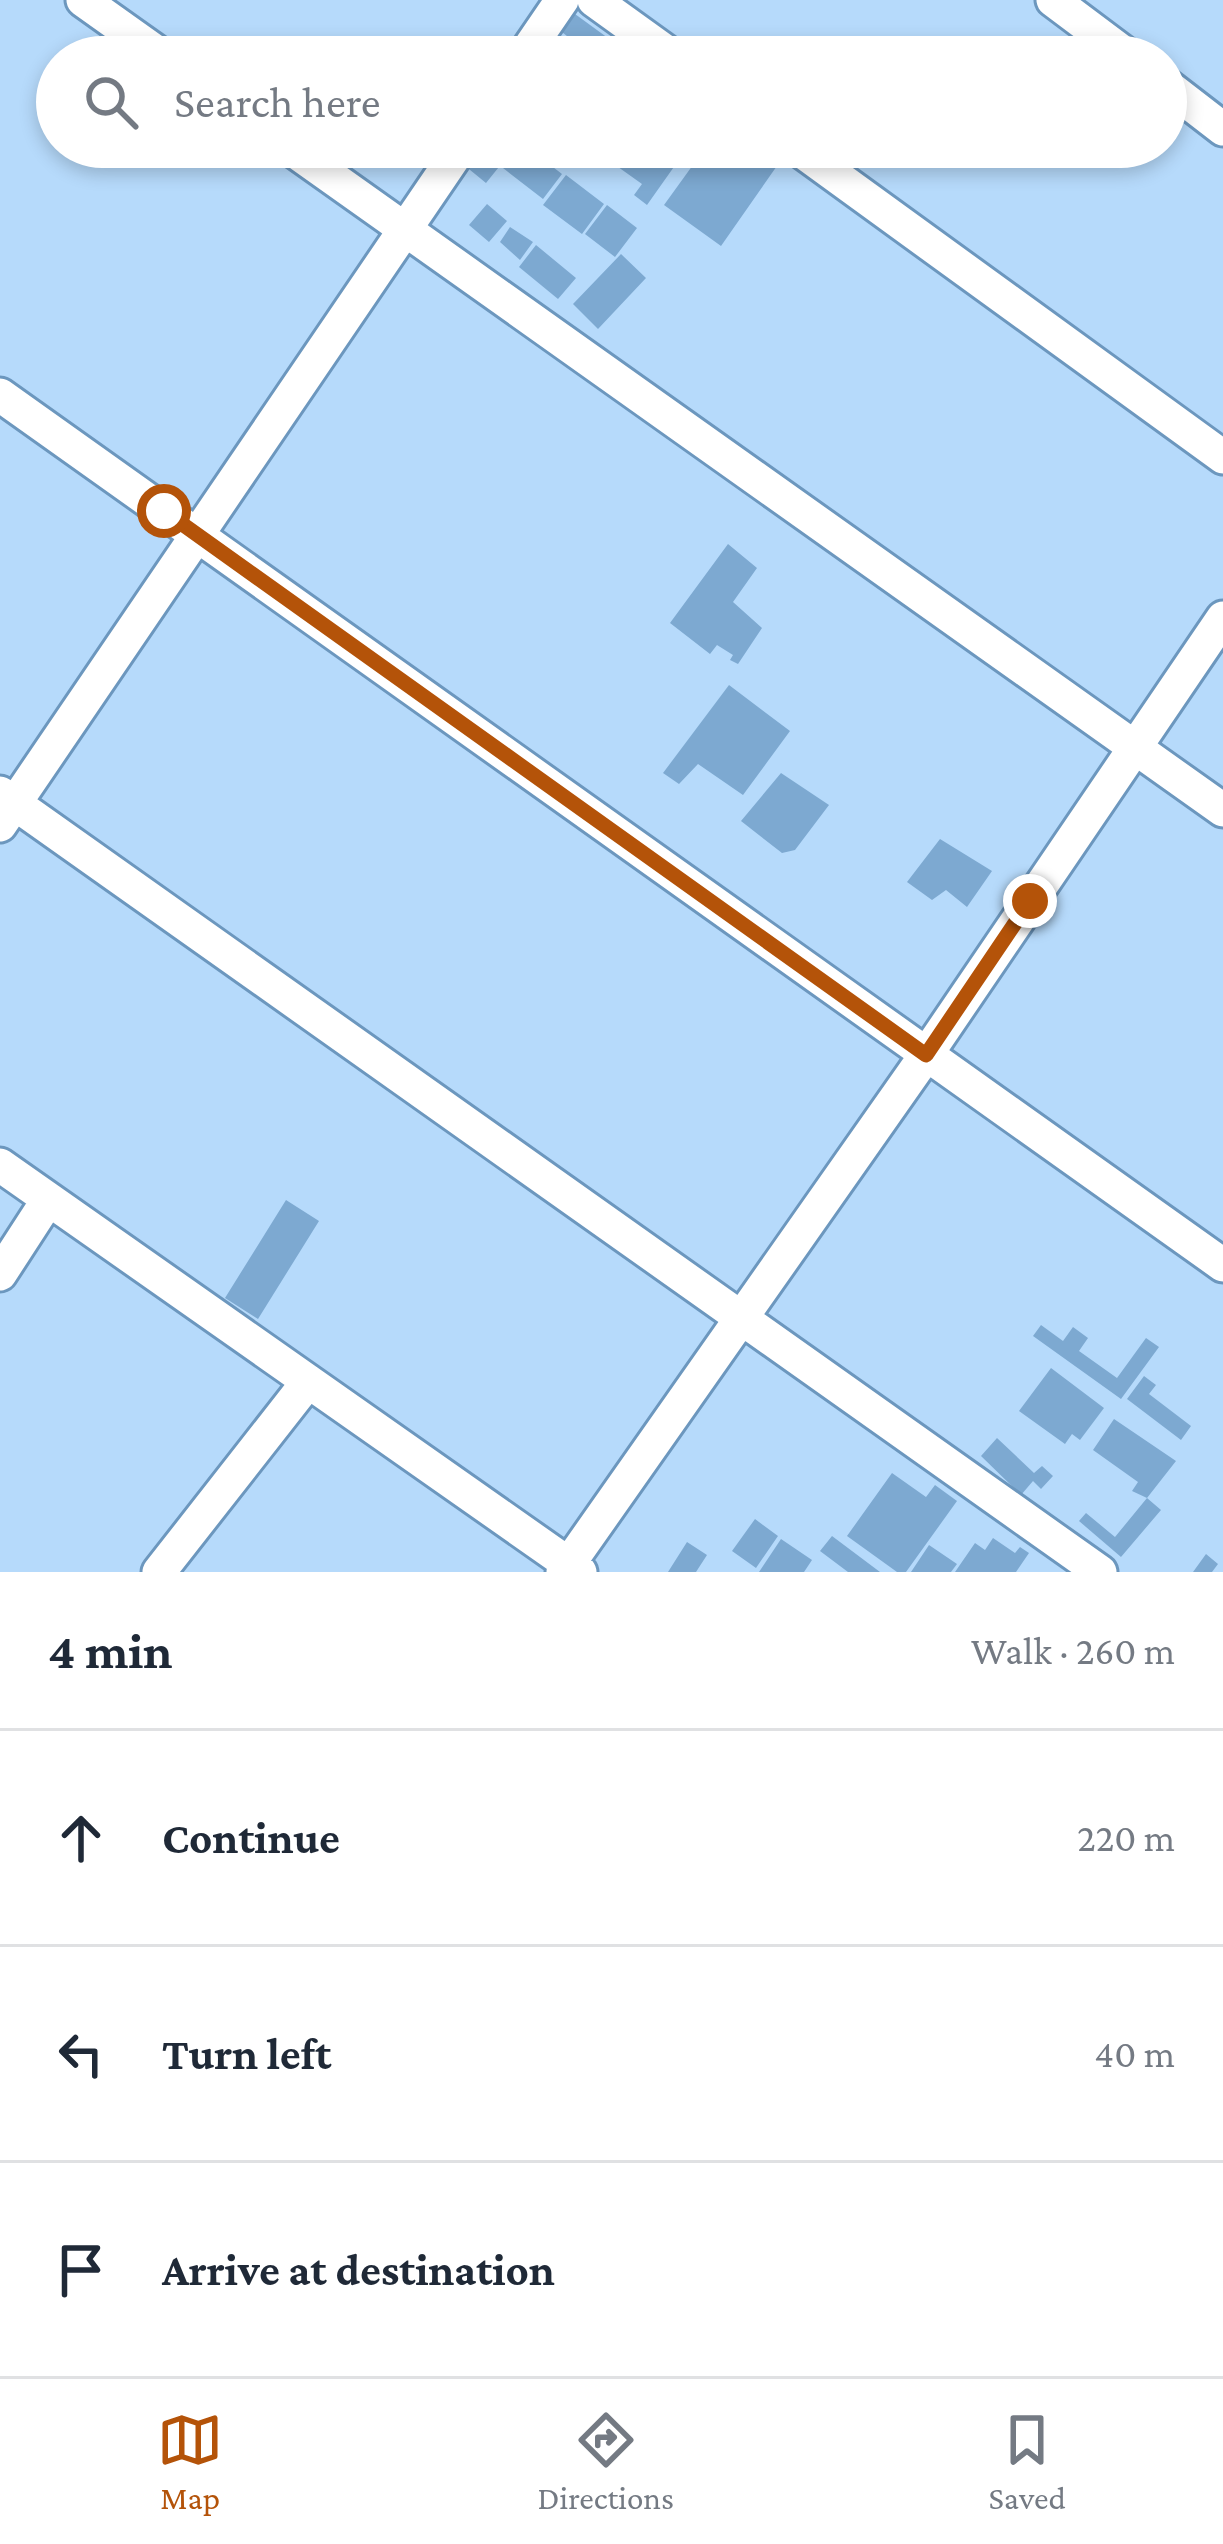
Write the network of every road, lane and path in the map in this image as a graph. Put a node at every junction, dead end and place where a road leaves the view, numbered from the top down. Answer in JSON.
{"nodes":[{"id":1,"x":83,"y":0,"type":"edge"},
{"id":2,"x":562,"y":0,"type":"edge"},
{"id":3,"x":594,"y":0,"type":"edge"},
{"id":4,"x":1053,"y":0,"type":"edge"},
{"id":5,"x":134,"y":36,"type":"edge"},
{"id":6,"x":537,"y":36,"type":"edge"},
{"id":7,"x":644,"y":36,"type":"edge"},
{"id":8,"x":1101,"y":36,"type":"edge"},
{"id":9,"x":1187,"y":101,"type":"edge"},
{"id":10,"x":1223,"y":128,"type":"edge"},
{"id":11,"x":319,"y":168,"type":"edge"},
{"id":12,"x":447,"y":168,"type":"edge"},
{"id":13,"x":825,"y":168,"type":"edge"},
{"id":14,"x":405,"y":230,"type":"junction"},
{"id":15,"x":0,"y":394,"type":"edge"},
{"id":16,"x":1223,"y":457,"type":"edge"},
{"id":17,"x":196,"y":535,"type":"junction"},
{"id":18,"x":1223,"y":618,"type":"edge"},
{"id":19,"x":1135,"y":747,"type":"junction"},
{"id":20,"x":5,"y":807,"type":"edge"},
{"id":21,"x":1223,"y":810,"type":"edge"},
{"id":22,"x":926,"y":1055,"type":"junction"},
{"id":23,"x":0,"y":1165,"type":"edge"},
{"id":24,"x":48,"y":1200,"type":"junction"},
{"id":25,"x":1223,"y":1265,"type":"edge"},
{"id":26,"x":0,"y":1274,"type":"edge"},
{"id":27,"x":743,"y":1318,"type":"junction"},
{"id":28,"x":307,"y":1383,"type":"junction"},
{"id":29,"x":571,"y":1570,"type":"edge"},
{"id":30,"x":159,"y":1572,"type":"edge"},
{"id":31,"x":1100,"y":1572,"type":"edge"}],
"edges":[{"from":1,"to":5,"type":"street"},
{"from":2,"to":6,"type":"street"},
{"from":3,"to":7,"type":"street"},
{"from":4,"to":8,"type":"street"},
{"from":9,"to":10,"type":"street"},
{"from":11,"to":14,"type":"street"},
{"from":12,"to":14,"type":"street"},
{"from":13,"to":16,"type":"street"},
{"from":14,"to":17,"type":"street"},
{"from":14,"to":19,"type":"street"},
{"from":15,"to":17,"type":"street"},
{"from":17,"to":20,"type":"street"},
{"from":17,"to":22,"type":"street"},
{"from":18,"to":19,"type":"street"},
{"from":19,"to":21,"type":"street"},
{"from":19,"to":22,"type":"street"},
{"from":20,"to":27,"type":"street"},
{"from":22,"to":25,"type":"street"},
{"from":22,"to":27,"type":"street"},
{"from":23,"to":24,"type":"street"},
{"from":24,"to":26,"type":"street"},
{"from":24,"to":28,"type":"street"},
{"from":27,"to":29,"type":"street"},
{"from":27,"to":31,"type":"street"},
{"from":28,"to":29,"type":"street"},
{"from":28,"to":30,"type":"street"}]}
